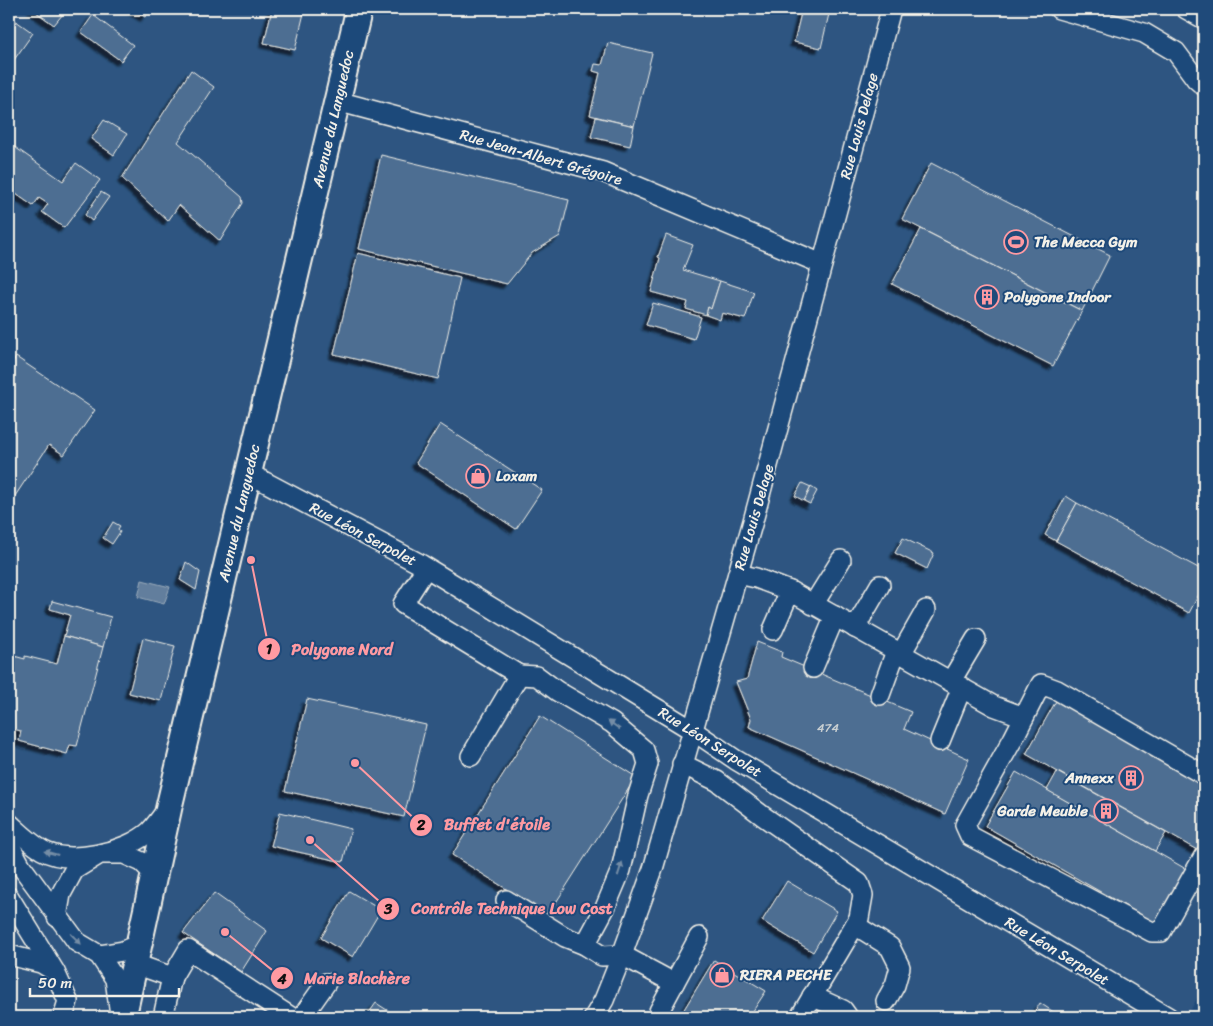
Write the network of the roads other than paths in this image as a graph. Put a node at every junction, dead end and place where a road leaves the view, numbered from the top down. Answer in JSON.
{"nodes":[{"id":1,"x":359,"y":9,"type":"edge"},
{"id":2,"x":891,"y":9,"type":"edge"},
{"id":3,"x":1059,"y":9,"type":"edge"},
{"id":4,"x":1186,"y":9,"type":"edge"},
{"id":5,"x":1204,"y":19,"type":"edge"},
{"id":6,"x":1204,"y":86,"type":"edge"},
{"id":7,"x":337,"y":101,"type":"junction"},
{"id":8,"x":822,"y":264,"type":"junction"},
{"id":9,"x":248,"y":473,"type":"junction"},
{"id":10,"x":841,"y":560,"type":"dead end"},
{"id":11,"x":426,"y":568,"type":"junction"},
{"id":12,"x":738,"y":574,"type":"junction"},
{"id":13,"x":880,"y":585,"type":"dead end"},
{"id":14,"x":790,"y":591,"type":"junction"},
{"id":15,"x":813,"y":605,"type":"junction"},
{"id":16,"x":926,"y":610,"type":"dead end"},
{"id":17,"x":835,"y":616,"type":"junction"},
{"id":18,"x":855,"y":628,"type":"junction"},
{"id":19,"x":772,"y":630,"type":"dead end"},
{"id":20,"x":976,"y":639,"type":"dead end"},
{"id":21,"x":899,"y":652,"type":"junction"},
{"id":22,"x":813,"y":668,"type":"dead end"},
{"id":23,"x":519,"y":675,"type":"junction"},
{"id":24,"x":956,"y":684,"type":"junction"},
{"id":25,"x":880,"y":695,"type":"dead end"},
{"id":26,"x":1024,"y":717,"type":"junction"},
{"id":27,"x":692,"y":730,"type":"junction"},
{"id":28,"x":940,"y":741,"type":"dead end"},
{"id":29,"x":471,"y":756,"type":"dead end"},
{"id":30,"x":682,"y":764,"type":"junction"},
{"id":31,"x":1204,"y":775,"type":"edge"},
{"id":32,"x":169,"y":807,"type":"junction"},
{"id":33,"x":9,"y":824,"type":"edge"},
{"id":34,"x":9,"y":844,"type":"edge"},
{"id":35,"x":100,"y":854,"type":"junction"},
{"id":36,"x":1204,"y":856,"type":"edge"},
{"id":37,"x":155,"y":875,"type":"junction"},
{"id":38,"x":9,"y":897,"type":"edge"},
{"id":39,"x":506,"y":900,"type":"dead end"},
{"id":40,"x":57,"y":917,"type":"junction"},
{"id":41,"x":855,"y":925,"type":"junction"},
{"id":42,"x":699,"y":937,"type":"dead end"},
{"id":43,"x":585,"y":945,"type":"junction"},
{"id":44,"x":99,"y":954,"type":"junction"},
{"id":45,"x":137,"y":954,"type":"junction"},
{"id":46,"x":622,"y":955,"type":"junction"},
{"id":47,"x":9,"y":956,"type":"edge"},
{"id":48,"x":55,"y":972,"type":"junction"},
{"id":49,"x":172,"y":977,"type":"junction"},
{"id":50,"x":326,"y":983,"type":"dead end"},
{"id":51,"x":674,"y":983,"type":"junction"},
{"id":52,"x":812,"y":996,"type":"junction"},
{"id":53,"x":886,"y":1001,"type":"dead end"},
{"id":54,"x":659,"y":1011,"type":"dead end"},
{"id":55,"x":63,"y":1017,"type":"edge"},
{"id":56,"x":121,"y":1017,"type":"edge"},
{"id":57,"x":163,"y":1017,"type":"edge"},
{"id":58,"x":291,"y":1017,"type":"edge"},
{"id":59,"x":302,"y":1017,"type":"edge"},
{"id":60,"x":594,"y":1017,"type":"edge"},
{"id":61,"x":800,"y":1017,"type":"edge"},
{"id":62,"x":848,"y":1017,"type":"edge"},
{"id":63,"x":1168,"y":1017,"type":"edge"}],
"edges":[{"from":1,"to":7,"type":"main road","name":"Avenue du Languedoc"},
{"from":2,"to":8,"type":"street","name":"Rue Louis Delage"},
{"from":3,"to":6,"type":"street"},
{"from":4,"to":5,"type":"street"},
{"from":7,"to":8,"type":"street","name":"Rue Jean-Albert Grégoire"},
{"from":7,"to":9,"type":"main road","name":"Avenue du Languedoc"},
{"from":8,"to":12,"type":"street","name":"Rue Louis Delage"},
{"from":9,"to":11,"type":"street","name":"Rue Léon Serpolet"},
{"from":9,"to":32,"type":"main road","name":"Avenue du Languedoc"},
{"from":10,"to":15,"type":"street"},
{"from":11,"to":23,"type":"street"},
{"from":11,"to":27,"type":"street","name":"Rue Léon Serpolet"},
{"from":12,"to":14,"type":"street"},
{"from":12,"to":27,"type":"street","name":"Rue Louis Delage"},
{"from":13,"to":18,"type":"street"},
{"from":14,"to":15,"type":"street"},
{"from":14,"to":19,"type":"street"},
{"from":15,"to":17,"type":"street"},
{"from":16,"to":21,"type":"street"},
{"from":17,"to":18,"type":"street"},
{"from":17,"to":22,"type":"street"},
{"from":18,"to":21,"type":"street"},
{"from":20,"to":24,"type":"street"},
{"from":21,"to":24,"type":"street"},
{"from":21,"to":25,"type":"street"},
{"from":23,"to":29,"type":"street"},
{"from":43,"to":23,"type":"street","one_way":true},
{"from":24,"to":26,"type":"street"},
{"from":24,"to":28,"type":"street"},
{"from":26,"to":31,"type":"street"},
{"from":26,"to":36,"type":"street"},
{"from":27,"to":30,"type":"street","name":"Rue Louis Delage"},
{"from":27,"to":63,"type":"street","name":"Rue Léon Serpolet"},
{"from":30,"to":41,"type":"street"},
{"from":30,"to":46,"type":"street","name":"Rue Louis Delage"},
{"from":32,"to":35,"type":"street"},
{"from":32,"to":37,"type":"main road","name":"Avenue du Languedoc"},
{"from":35,"to":33,"type":"street","one_way":true},
{"from":34,"to":40,"type":"street"},
{"from":35,"to":37,"type":"street"},
{"from":35,"to":40,"type":"street"},
{"from":37,"to":45,"type":"main road","name":"Avenue du Languedoc"},
{"from":38,"to":48,"type":"street"},
{"from":39,"to":43,"type":"street"},
{"from":40,"to":44,"type":"street","one_way":true},
{"from":41,"to":52,"type":"street"},
{"from":41,"to":53,"type":"street"},
{"from":42,"to":51,"type":"street"},
{"from":43,"to":46,"type":"street"},
{"from":44,"to":45,"type":"street"},
{"from":44,"to":56,"type":"street"},
{"from":45,"to":49,"type":"street"},
{"from":45,"to":56,"type":"main road","name":"Avenue du Languedoc"},
{"from":46,"to":51,"type":"street"},
{"from":46,"to":60,"type":"street","name":"Rue Louis Delage"},
{"from":47,"to":48,"type":"street"},
{"from":48,"to":55,"type":"street"},
{"from":49,"to":57,"type":"street"},
{"from":49,"to":58,"type":"street"},
{"from":50,"to":59,"type":"street"},
{"from":51,"to":54,"type":"street"},
{"from":52,"to":61,"type":"street"},
{"from":52,"to":62,"type":"street"}]}
